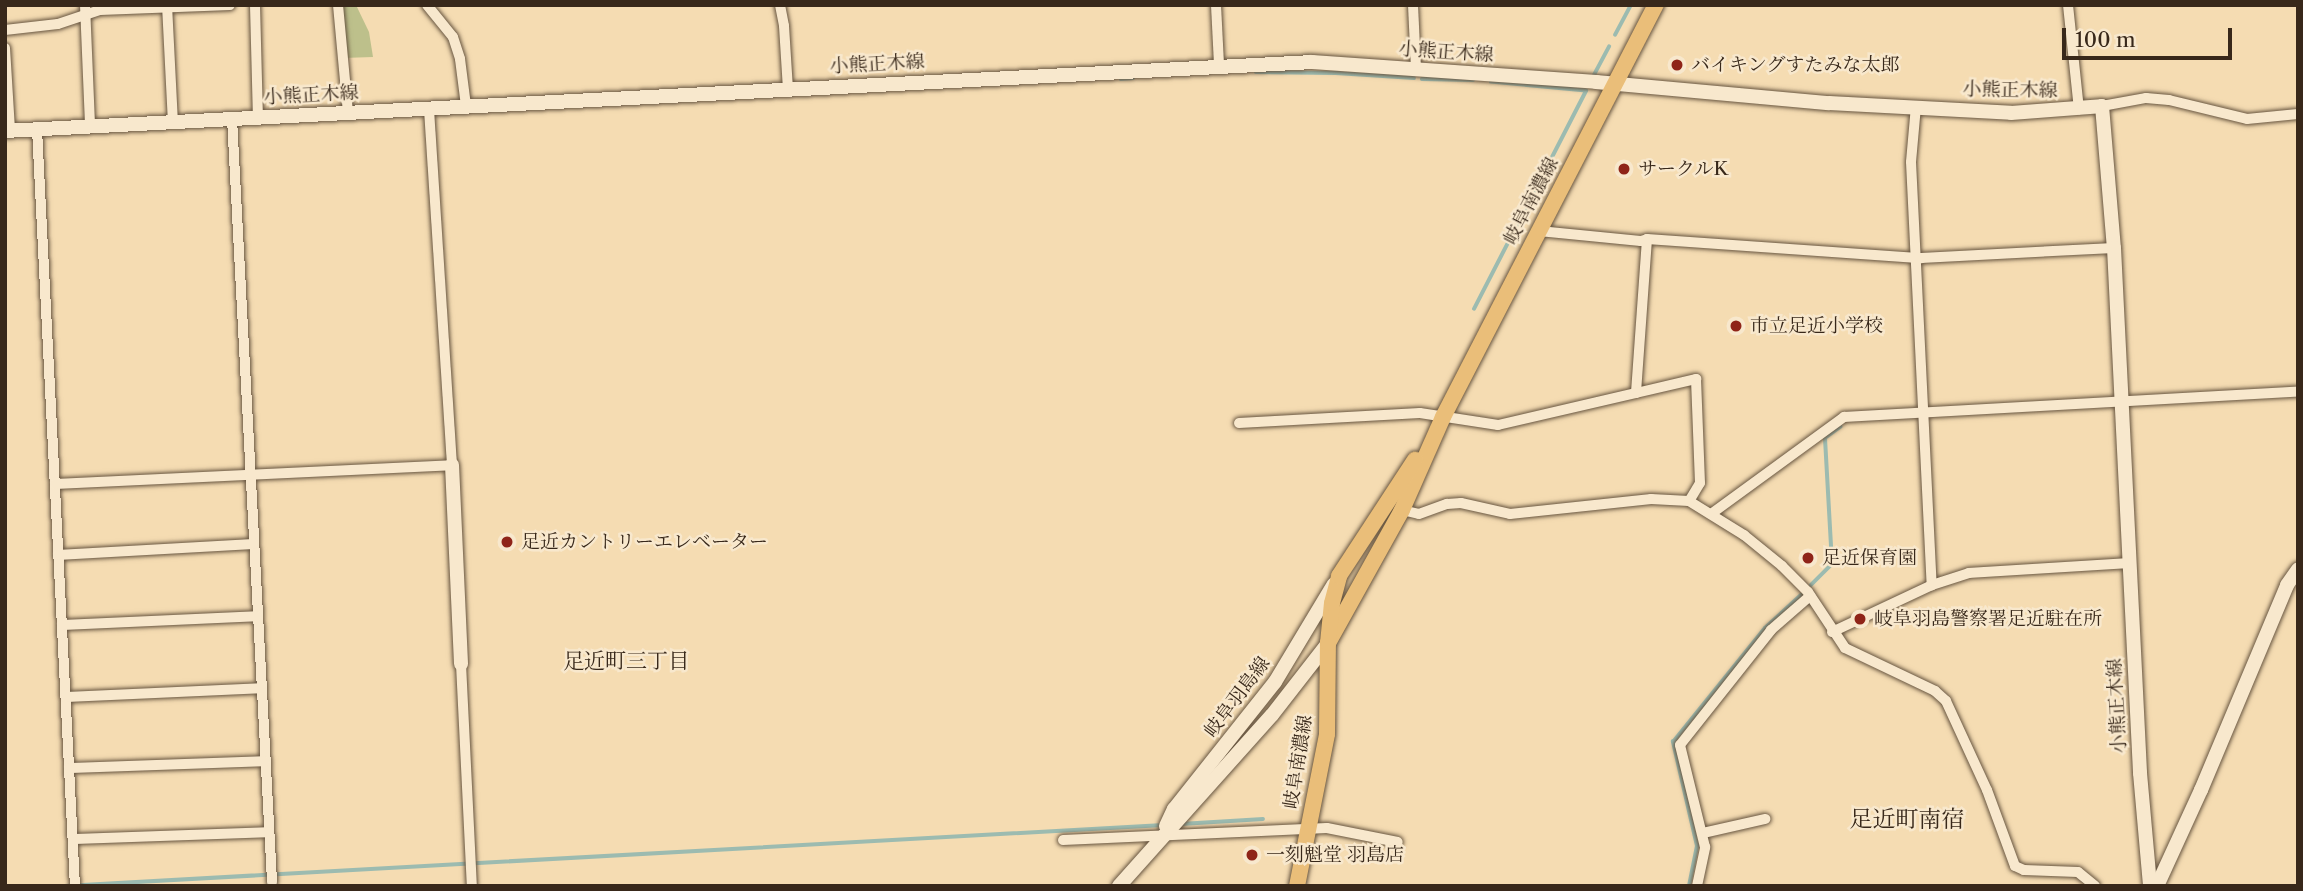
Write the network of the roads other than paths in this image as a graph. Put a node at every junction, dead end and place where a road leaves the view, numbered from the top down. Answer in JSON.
{"nodes":[{"id":1,"x":230,"y":5,"type":"edge"},
{"id":2,"x":255,"y":5,"type":"edge"},
{"id":3,"x":338,"y":5,"type":"edge"},
{"id":4,"x":427,"y":5,"type":"edge"},
{"id":5,"x":780,"y":5,"type":"edge"},
{"id":6,"x":1216,"y":5,"type":"edge"},
{"id":7,"x":1413,"y":5,"type":"edge"},
{"id":8,"x":1656,"y":5,"type":"edge"},
{"id":9,"x":2068,"y":5,"type":"edge"},
{"id":10,"x":167,"y":7,"type":"edge"},
{"id":11,"x":85,"y":11,"type":"edge"},
{"id":12,"x":5,"y":30,"type":"edge"},
{"id":13,"x":5,"y":48,"type":"edge"},
{"id":14,"x":1219,"y":65,"type":"junction"},
{"id":15,"x":1416,"y":69,"type":"junction"},
{"id":16,"x":1616,"y":85,"type":"junction"},
{"id":17,"x":788,"y":89,"type":"junction"},
{"id":18,"x":466,"y":106,"type":"junction"},
{"id":19,"x":1916,"y":106,"type":"junction"},
{"id":20,"x":2102,"y":106,"type":"junction"},
{"id":21,"x":429,"y":108,"type":"junction"},
{"id":22,"x":2079,"y":109,"type":"junction"},
{"id":23,"x":348,"y":112,"type":"junction"},
{"id":24,"x":2298,"y":114,"type":"edge"},
{"id":25,"x":258,"y":117,"type":"junction"},
{"id":26,"x":232,"y":118,"type":"junction"},
{"id":27,"x":173,"y":122,"type":"junction"},
{"id":28,"x":90,"y":126,"type":"junction"},
{"id":29,"x":37,"y":129,"type":"junction"},
{"id":30,"x":8,"y":131,"type":"edge"},
{"id":31,"x":1539,"y":231,"type":"junction"},
{"id":32,"x":1647,"y":239,"type":"junction"},
{"id":33,"x":2114,"y":248,"type":"junction"},
{"id":34,"x":1915,"y":257,"type":"junction"},
{"id":35,"x":2298,"y":392,"type":"edge"},
{"id":36,"x":1636,"y":393,"type":"junction"},
{"id":37,"x":2120,"y":401,"type":"junction"},
{"id":38,"x":1923,"y":411,"type":"junction"},
{"id":39,"x":1443,"y":417,"type":"junction"},
{"id":40,"x":1239,"y":423,"type":"dead end"},
{"id":41,"x":452,"y":465,"type":"junction"},
{"id":42,"x":249,"y":474,"type":"junction"},
{"id":43,"x":55,"y":484,"type":"junction"},
{"id":44,"x":1689,"y":501,"type":"junction"},
{"id":45,"x":1402,"y":510,"type":"junction"},
{"id":46,"x":1711,"y":514,"type":"junction"},
{"id":47,"x":253,"y":544,"type":"junction"},
{"id":48,"x":58,"y":555,"type":"junction"},
{"id":49,"x":2129,"y":563,"type":"junction"},
{"id":50,"x":2298,"y":569,"type":"edge"},
{"id":51,"x":1339,"y":576,"type":"junction"},
{"id":52,"x":1931,"y":584,"type":"junction"},
{"id":53,"x":1810,"y":596,"type":"junction"},
{"id":54,"x":257,"y":616,"type":"junction"},
{"id":55,"x":62,"y":625,"type":"junction"},
{"id":56,"x":1832,"y":632,"type":"junction"},
{"id":57,"x":1328,"y":643,"type":"junction"},
{"id":58,"x":461,"y":664,"type":"joint"},
{"id":59,"x":261,"y":688,"type":"junction"},
{"id":60,"x":65,"y":697,"type":"junction"},
{"id":61,"x":265,"y":761,"type":"junction"},
{"id":62,"x":69,"y":768,"type":"junction"},
{"id":63,"x":1765,"y":819,"type":"dead end"},
{"id":64,"x":1308,"y":828,"type":"junction"},
{"id":65,"x":269,"y":832,"type":"junction"},
{"id":66,"x":1703,"y":833,"type":"junction"},
{"id":67,"x":1161,"y":836,"type":"junction"},
{"id":68,"x":73,"y":839,"type":"junction"},
{"id":69,"x":1063,"y":840,"type":"dead end"},
{"id":70,"x":1398,"y":842,"type":"dead end"},
{"id":71,"x":272,"y":882,"type":"dead end"},
{"id":72,"x":75,"y":886,"type":"edge"},
{"id":73,"x":472,"y":886,"type":"edge"},
{"id":74,"x":1119,"y":886,"type":"edge"},
{"id":75,"x":1297,"y":886,"type":"edge"},
{"id":76,"x":1697,"y":886,"type":"edge"},
{"id":77,"x":2095,"y":886,"type":"edge"},
{"id":78,"x":2150,"y":886,"type":"edge"},
{"id":79,"x":2157,"y":886,"type":"edge"}],
"edges":[{"from":1,"to":10,"type":"street"},
{"from":2,"to":25,"type":"street"},
{"from":3,"to":23,"type":"street"},
{"from":4,"to":18,"type":"street"},
{"from":5,"to":17,"type":"street"},
{"from":6,"to":14,"type":"street"},
{"from":7,"to":15,"type":"street"},
{"from":8,"to":16,"type":"main road","name":"岐阜南濃線"},
{"from":9,"to":22,"type":"street"},
{"from":10,"to":11,"type":"street"},
{"from":10,"to":27,"type":"street"},
{"from":11,"to":12,"type":"street"},
{"from":11,"to":28,"type":"street"},
{"from":13,"to":30,"type":"street"},
{"from":14,"to":15,"type":"main road","name":"小熊正木線"},
{"from":14,"to":17,"type":"main road","name":"小熊正木線"},
{"from":15,"to":16,"type":"main road","name":"小熊正木線"},
{"from":16,"to":19,"type":"main road","name":"小熊正木線"},
{"from":16,"to":31,"type":"main road","name":"岐阜南濃線"},
{"from":17,"to":18,"type":"main road","name":"小熊正木線"},
{"from":18,"to":21,"type":"main road","name":"小熊正木線"},
{"from":19,"to":22,"type":"main road","name":"小熊正木線"},
{"from":19,"to":34,"type":"street"},
{"from":20,"to":22,"type":"main road","name":"小熊正木線"},
{"from":20,"to":24,"type":"street"},
{"from":20,"to":33,"type":"main road","name":"小熊正木線"},
{"from":21,"to":23,"type":"main road","name":"小熊正木線"},
{"from":21,"to":41,"type":"street"},
{"from":23,"to":25,"type":"main road","name":"小熊正木線"},
{"from":25,"to":26,"type":"main road","name":"小熊正木線"},
{"from":26,"to":27,"type":"main road","name":"小熊正木線"},
{"from":26,"to":42,"type":"street"},
{"from":27,"to":28,"type":"main road","name":"小熊正木線"},
{"from":28,"to":29,"type":"main road","name":"小熊正木線"},
{"from":29,"to":30,"type":"main road","name":"小熊正木線"},
{"from":29,"to":43,"type":"street"},
{"from":31,"to":32,"type":"street"},
{"from":31,"to":39,"type":"main road","name":"岐阜南濃線"},
{"from":32,"to":34,"type":"street"},
{"from":32,"to":36,"type":"street"},
{"from":33,"to":34,"type":"street"},
{"from":33,"to":37,"type":"main road","name":"小熊正木線"},
{"from":34,"to":38,"type":"street"},
{"from":35,"to":37,"type":"street"},
{"from":36,"to":39,"type":"street"},
{"from":36,"to":44,"type":"street"},
{"from":37,"to":38,"type":"street"},
{"from":37,"to":49,"type":"main road","name":"小熊正木線"},
{"from":38,"to":46,"type":"street"},
{"from":38,"to":52,"type":"street"},
{"from":39,"to":40,"type":"street"},
{"from":39,"to":45,"type":"main road","name":"岐阜南濃線"},
{"from":39,"to":51,"type":"main road","name":"岐阜南濃線"},
{"from":41,"to":42,"type":"street"},
{"from":41,"to":58,"type":"main road"},
{"from":42,"to":43,"type":"street"},
{"from":42,"to":47,"type":"street"},
{"from":43,"to":48,"type":"street"},
{"from":44,"to":45,"type":"street"},
{"from":44,"to":46,"type":"street"},
{"from":45,"to":57,"type":"main road","name":"岐阜南濃線"},
{"from":46,"to":53,"type":"street"},
{"from":47,"to":48,"type":"street"},
{"from":47,"to":54,"type":"street"},
{"from":48,"to":55,"type":"street"},
{"from":49,"to":52,"type":"street"},
{"from":49,"to":78,"type":"main road","name":"小熊正木線"},
{"from":50,"to":79,"type":"main road"},
{"from":51,"to":57,"type":"main road","name":"岐阜南濃線"},
{"from":51,"to":67,"type":"main road","name":"岐阜羽島線"},
{"from":52,"to":56,"type":"street"},
{"from":53,"to":56,"type":"street"},
{"from":53,"to":66,"type":"street"},
{"from":54,"to":55,"type":"street"},
{"from":54,"to":59,"type":"street"},
{"from":55,"to":60,"type":"street"},
{"from":56,"to":77,"type":"street"},
{"from":57,"to":64,"type":"main road","name":"岐阜南濃線"},
{"from":57,"to":67,"type":"main road","name":"岐阜羽島線"},
{"from":58,"to":73,"type":"street"},
{"from":59,"to":60,"type":"street"},
{"from":59,"to":61,"type":"street"},
{"from":60,"to":62,"type":"street"},
{"from":61,"to":62,"type":"street"},
{"from":61,"to":65,"type":"street"},
{"from":62,"to":68,"type":"street"},
{"from":63,"to":66,"type":"street"},
{"from":64,"to":67,"type":"street"},
{"from":64,"to":70,"type":"street"},
{"from":64,"to":75,"type":"main road","name":"岐阜南濃線"},
{"from":65,"to":68,"type":"street"},
{"from":65,"to":71,"type":"street"},
{"from":66,"to":76,"type":"street"},
{"from":67,"to":69,"type":"street"},
{"from":67,"to":74,"type":"main road","name":"岐阜羽島線"},
{"from":68,"to":72,"type":"street"}]}
